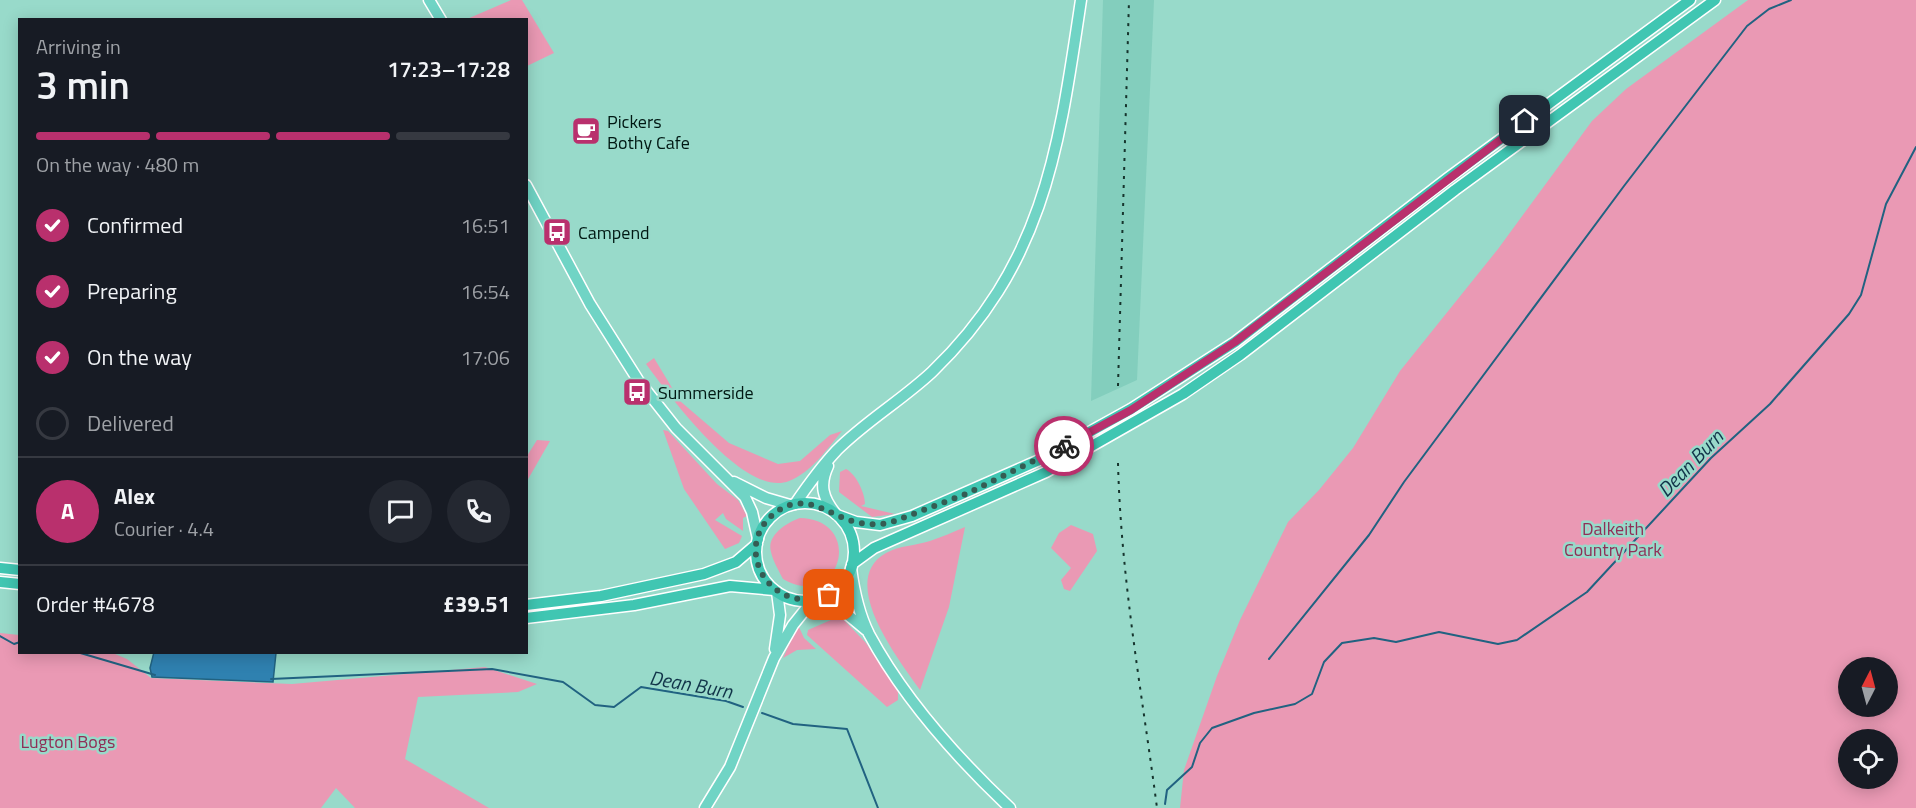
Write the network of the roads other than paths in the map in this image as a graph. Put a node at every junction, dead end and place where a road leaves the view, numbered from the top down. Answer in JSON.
{"nodes":[{"id":1,"x":429,"y":0,"type":"edge"},
{"id":2,"x":1082,"y":0,"type":"edge"},
{"id":3,"x":1690,"y":0,"type":"edge"},
{"id":4,"x":1714,"y":0,"type":"edge"},
{"id":5,"x":440,"y":18,"type":"edge"},
{"id":6,"x":528,"y":188,"type":"edge"},
{"id":7,"x":831,"y":458,"type":"junction"},
{"id":8,"x":728,"y":480,"type":"junction"},
{"id":9,"x":792,"y":505,"type":"junction"},
{"id":10,"x":836,"y":514,"type":"junction"},
{"id":11,"x":757,"y":541,"type":"junction"},
{"id":12,"x":851,"y":566,"type":"junction"},
{"id":13,"x":0,"y":568,"type":"edge"},
{"id":14,"x":18,"y":570,"type":"edge"},
{"id":15,"x":0,"y":582,"type":"edge"},
{"id":16,"x":18,"y":584,"type":"edge"},
{"id":17,"x":776,"y":591,"type":"junction"},
{"id":18,"x":816,"y":599,"type":"junction"},
{"id":19,"x":528,"y":605,"type":"edge"},
{"id":20,"x":528,"y":618,"type":"edge"},
{"id":21,"x":868,"y":633,"type":"junction"},
{"id":22,"x":774,"y":658,"type":"junction"},
{"id":23,"x":705,"y":808,"type":"edge"},
{"id":24,"x":1010,"y":808,"type":"edge"}],
"edges":[{"from":1,"to":5,"type":"main road"},
{"from":2,"to":7,"type":"main road"},
{"from":3,"to":10,"type":"highway"},
{"from":4,"to":12,"type":"highway"},
{"from":6,"to":8,"type":"main road"},
{"from":7,"to":9,"type":"main road"},
{"from":7,"to":10,"type":"main road"},
{"from":8,"to":9,"type":"main road"},
{"from":8,"to":11,"type":"main road"},
{"from":9,"to":10,"type":"highway"},
{"from":9,"to":11,"type":"highway"},
{"from":10,"to":12,"type":"highway"},
{"from":11,"to":17,"type":"highway"},
{"from":11,"to":19,"type":"highway"},
{"from":12,"to":18,"type":"highway"},
{"from":12,"to":21,"type":"main road"},
{"from":13,"to":14,"type":"highway"},
{"from":15,"to":16,"type":"highway"},
{"from":17,"to":18,"type":"highway"},
{"from":17,"to":20,"type":"highway"},
{"from":17,"to":22,"type":"main road"},
{"from":18,"to":21,"type":"main road"},
{"from":18,"to":22,"type":"main road"},
{"from":21,"to":24,"type":"main road"},
{"from":22,"to":23,"type":"main road"}]}
